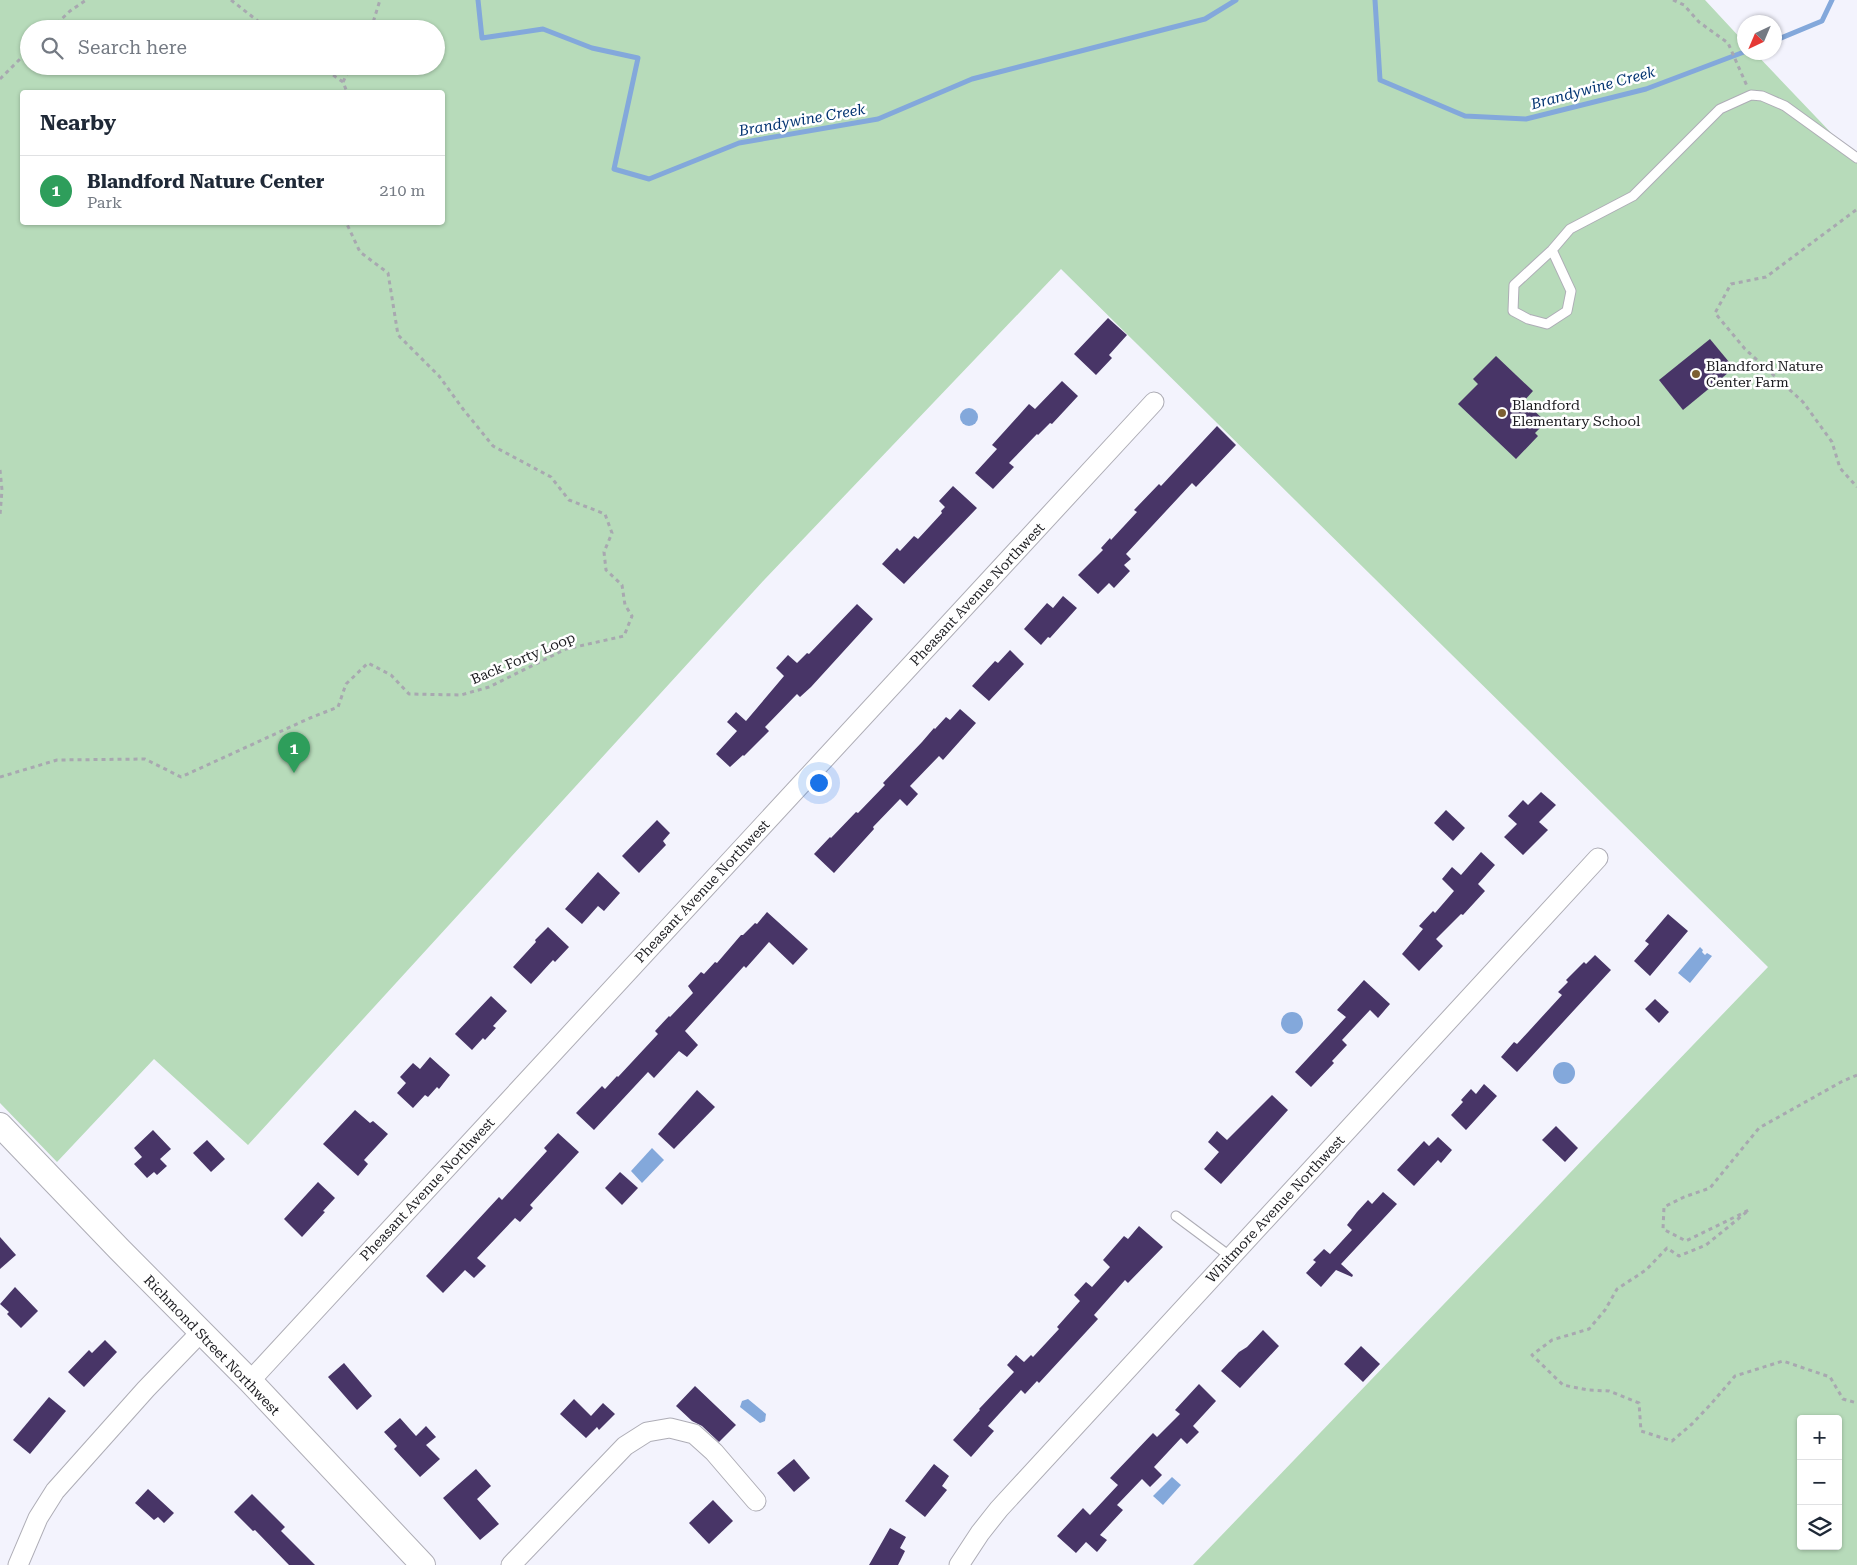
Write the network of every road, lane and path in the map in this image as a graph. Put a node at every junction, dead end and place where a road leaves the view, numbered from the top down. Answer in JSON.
{"nodes":[{"id":1,"x":86,"y":0,"type":"edge"},
{"id":2,"x":231,"y":0,"type":"edge"},
{"id":3,"x":380,"y":0,"type":"edge"},
{"id":4,"x":1673,"y":0,"type":"edge"},
{"id":5,"x":60,"y":20,"type":"edge"},
{"id":6,"x":257,"y":20,"type":"edge"},
{"id":7,"x":374,"y":20,"type":"edge"},
{"id":8,"x":20,"y":59,"type":"edge"},
{"id":9,"x":333,"y":75,"type":"edge"},
{"id":10,"x":346,"y":75,"type":"edge"},
{"id":11,"x":0,"y":79,"type":"edge"},
{"id":12,"x":1745,"y":80,"type":"dead end"},
{"id":13,"x":343,"y":82,"type":"junction"},
{"id":14,"x":345,"y":90,"type":"edge"},
{"id":15,"x":1857,"y":158,"type":"edge"},
{"id":16,"x":1856,"y":210,"type":"edge"},
{"id":17,"x":347,"y":225,"type":"edge"},
{"id":18,"x":1552,"y":250,"type":"junction"},
{"id":19,"x":1154,"y":402,"type":"dead end"},
{"id":20,"x":0,"y":470,"type":"edge"},
{"id":21,"x":1857,"y":487,"type":"edge"},
{"id":22,"x":0,"y":515,"type":"edge"},
{"id":23,"x":0,"y":777,"type":"edge"},
{"id":24,"x":1598,"y":858,"type":"dead end"},
{"id":25,"x":1857,"y":1075,"type":"edge"},
{"id":26,"x":0,"y":1125,"type":"edge"},
{"id":27,"x":1176,"y":1216,"type":"dead end"},
{"id":28,"x":1231,"y":1257,"type":"junction"},
{"id":29,"x":200,"y":1333,"type":"junction"},
{"id":30,"x":250,"y":1381,"type":"junction"},
{"id":31,"x":1857,"y":1403,"type":"edge"},
{"id":32,"x":756,"y":1501,"type":"dead end"},
{"id":33,"x":18,"y":1565,"type":"edge"},
{"id":34,"x":423,"y":1565,"type":"edge"},
{"id":35,"x":510,"y":1565,"type":"edge"},
{"id":36,"x":959,"y":1565,"type":"edge"}],
"edges":[{"from":1,"to":5,"type":"path"},
{"from":2,"to":6,"type":"path"},
{"from":3,"to":7,"type":"path"},
{"from":4,"to":12,"type":"path"},
{"from":8,"to":11,"type":"path"},
{"from":9,"to":13,"type":"path"},
{"from":10,"to":13,"type":"path"},
{"from":13,"to":14,"type":"path"},
{"from":15,"to":18,"type":"lane"},
{"from":16,"to":21,"type":"path"},
{"from":17,"to":23,"type":"path","name":"Back Forty Loop"},
{"from":18,"to":18,"type":"lane"},
{"from":19,"to":30,"type":"street","name":"Pheasant Avenue Northwest"},
{"from":20,"to":22,"type":"path"},
{"from":24,"to":28,"type":"street","name":"Whitmore Avenue Northwest"},
{"from":25,"to":31,"type":"path"},
{"from":26,"to":29,"type":"street","name":"Richmond Street Northwest"},
{"from":27,"to":28,"type":"lane"},
{"from":28,"to":36,"type":"street","name":"Whitmore Avenue Northwest"},
{"from":29,"to":30,"type":"street","name":"Richmond Street Northwest"},
{"from":29,"to":33,"type":"street"},
{"from":30,"to":34,"type":"street","name":"Richmond Street Northwest"},
{"from":32,"to":35,"type":"street"}]}
